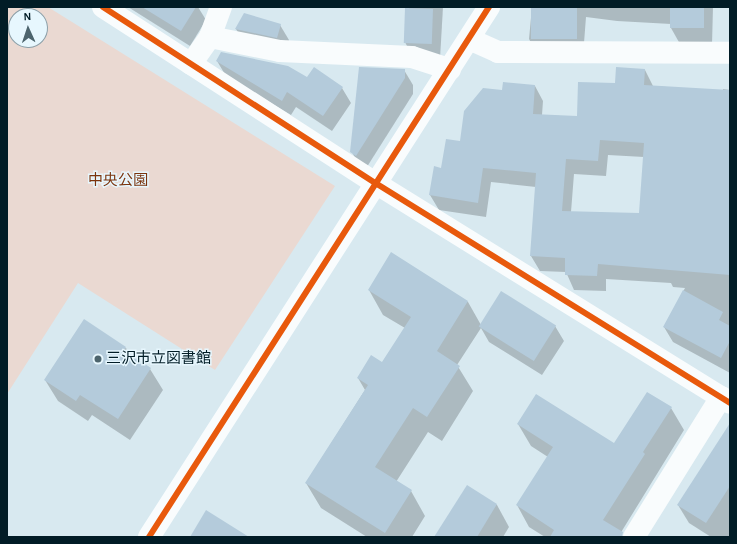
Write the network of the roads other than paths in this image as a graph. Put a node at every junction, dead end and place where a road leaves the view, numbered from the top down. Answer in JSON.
{"nodes":[{"id":1,"x":103,"y":7,"type":"edge"},
{"id":2,"x":221,"y":7,"type":"edge"},
{"id":3,"x":489,"y":7,"type":"edge"},
{"id":4,"x":210,"y":38,"type":"junction"},
{"id":5,"x":469,"y":39,"type":"junction"},
{"id":6,"x":730,"y":53,"type":"edge"},
{"id":7,"x":191,"y":64,"type":"junction"},
{"id":8,"x":450,"y":69,"type":"junction"},
{"id":9,"x":377,"y":184,"type":"junction"},
{"id":10,"x":725,"y":400,"type":"edge"},
{"id":11,"x":149,"y":537,"type":"edge"},
{"id":12,"x":634,"y":537,"type":"edge"}],
"edges":[{"from":1,"to":7,"type":"street"},
{"from":2,"to":4,"type":"street"},
{"from":3,"to":5,"type":"street"},
{"from":4,"to":7,"type":"street"},
{"from":4,"to":8,"type":"street"},
{"from":5,"to":6,"type":"street"},
{"from":5,"to":8,"type":"street"},
{"from":7,"to":9,"type":"street"},
{"from":8,"to":9,"type":"street"},
{"from":9,"to":10,"type":"street"},
{"from":9,"to":11,"type":"street"},
{"from":10,"to":12,"type":"street"}]}
